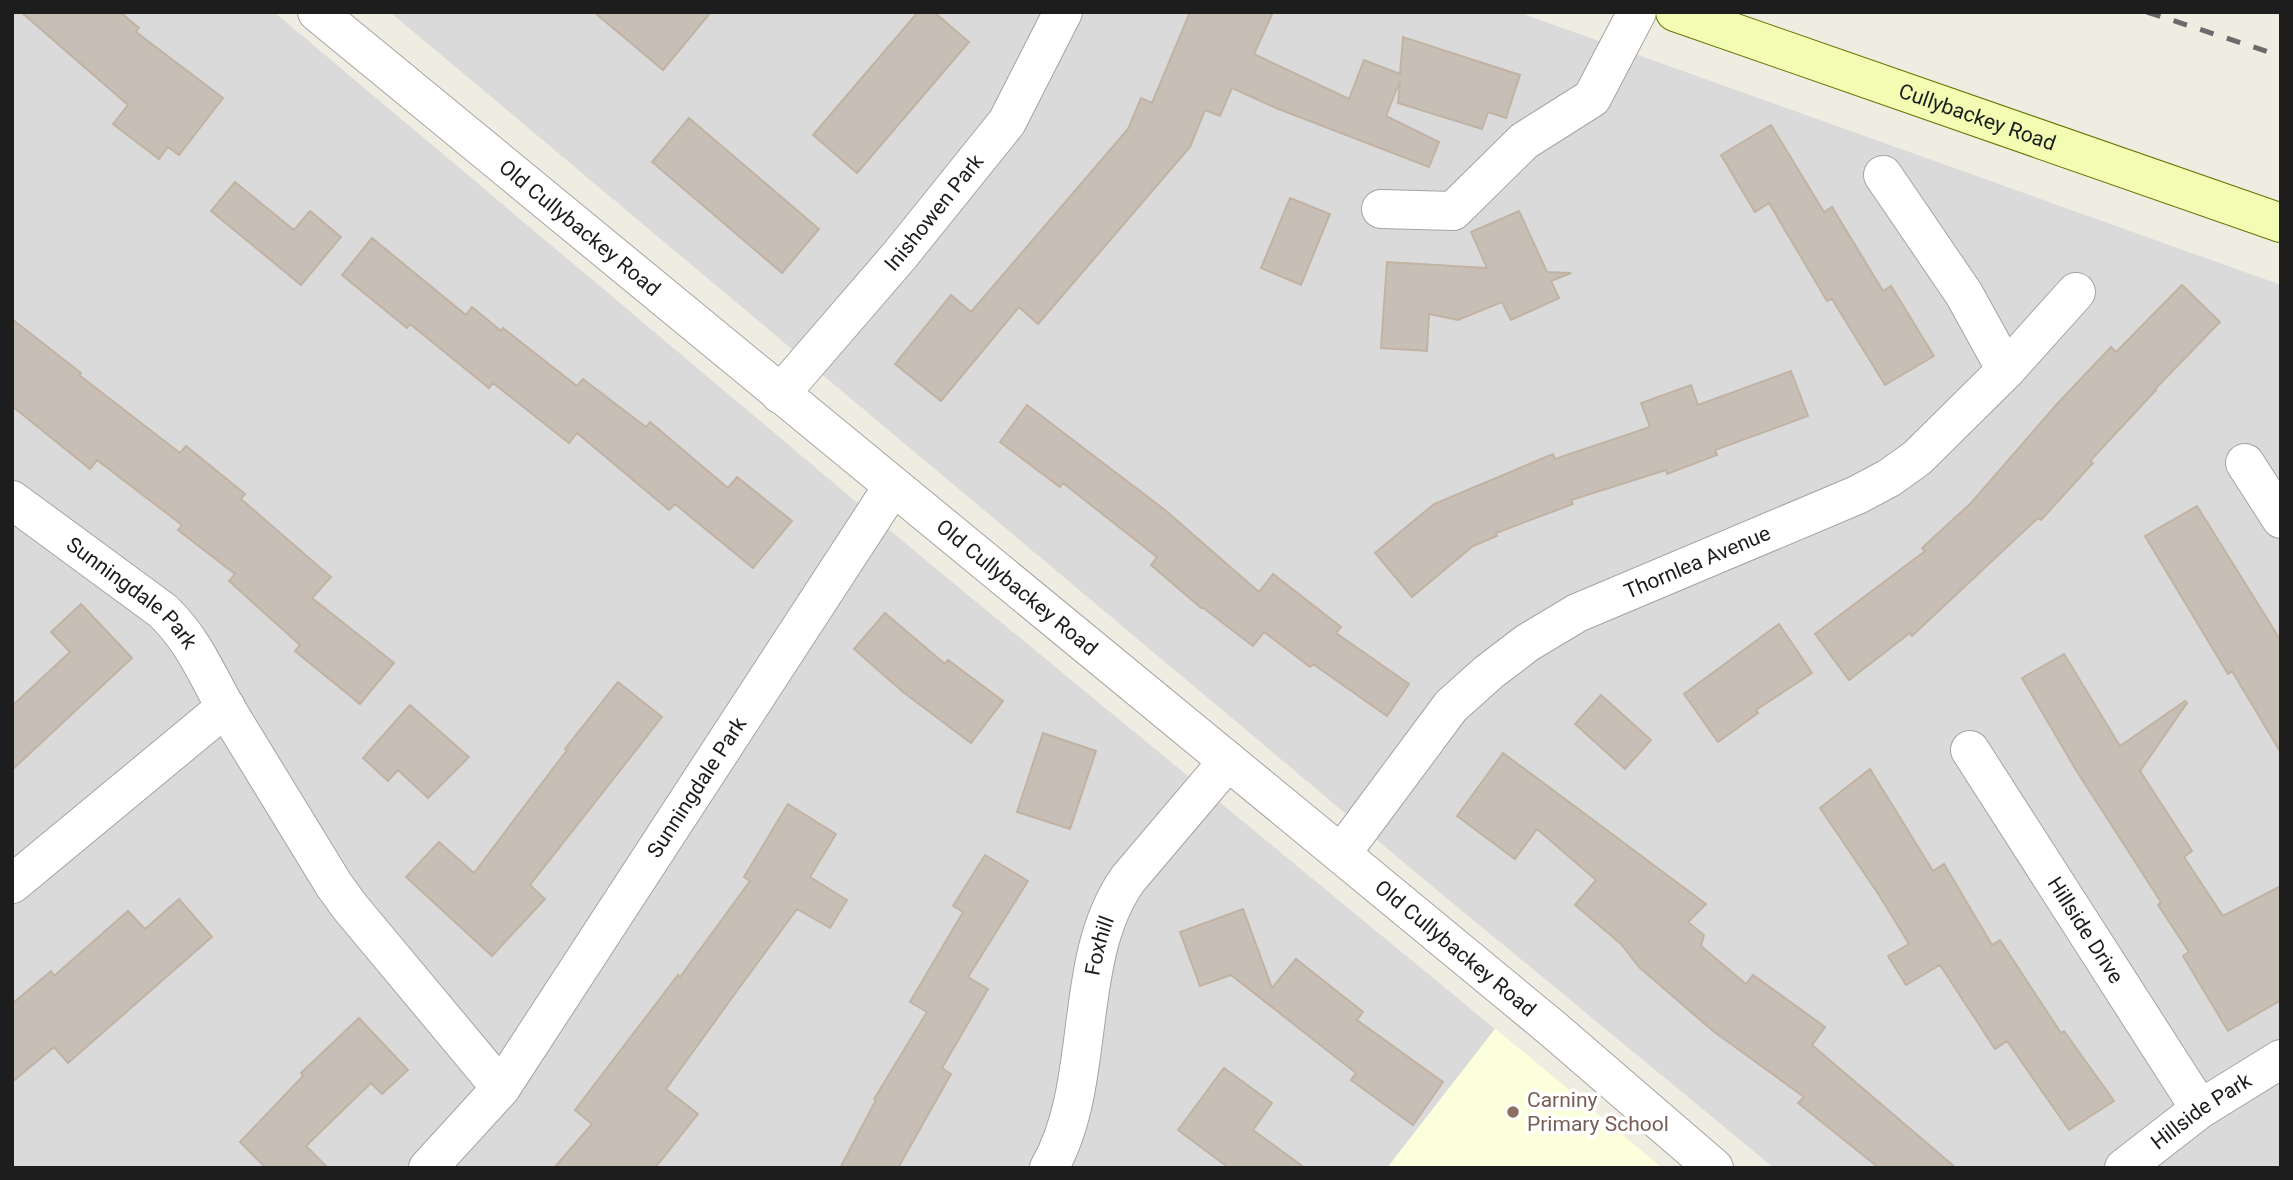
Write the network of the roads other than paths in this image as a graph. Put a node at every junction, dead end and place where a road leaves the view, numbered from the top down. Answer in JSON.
{"nodes":[{"id":1,"x":317,"y":12,"type":"edge"},
{"id":2,"x":1063,"y":12,"type":"edge"},
{"id":3,"x":1637,"y":12,"type":"edge"},
{"id":4,"x":1675,"y":12,"type":"edge"},
{"id":5,"x":1883,"y":175,"type":"dead end"},
{"id":6,"x":1381,"y":209,"type":"dead end"},
{"id":7,"x":2281,"y":223,"type":"edge"},
{"id":8,"x":2076,"y":292,"type":"dead end"},
{"id":9,"x":2006,"y":370,"type":"junction"},
{"id":10,"x":780,"y":394,"type":"junction"},
{"id":11,"x":2245,"y":463,"type":"dead end"},
{"id":12,"x":893,"y":486,"type":"junction"},
{"id":13,"x":12,"y":500,"type":"edge"},
{"id":14,"x":2281,"y":519,"type":"edge"},
{"id":15,"x":226,"y":707,"type":"junction"},
{"id":16,"x":1970,"y":750,"type":"dead end"},
{"id":17,"x":1228,"y":761,"type":"junction"},
{"id":18,"x":1341,"y":854,"type":"junction"},
{"id":19,"x":12,"y":884,"type":"edge"},
{"id":20,"x":2281,"y":1059,"type":"edge"},
{"id":21,"x":501,"y":1088,"type":"junction"},
{"id":22,"x":2200,"y":1109,"type":"junction"},
{"id":23,"x":428,"y":1168,"type":"edge"},
{"id":24,"x":1049,"y":1168,"type":"edge"},
{"id":25,"x":1714,"y":1168,"type":"edge"},
{"id":26,"x":2124,"y":1168,"type":"edge"}],
"edges":[{"from":1,"to":10,"type":"street","name":"Old Cullybackey Road"},
{"from":2,"to":10,"type":"street","name":"Inishowen Park"},
{"from":3,"to":6,"type":"street"},
{"from":4,"to":7,"type":"main road","name":"Cullybackey Road"},
{"from":5,"to":9,"type":"street"},
{"from":8,"to":9,"type":"street","name":"Thornlea Avenue"},
{"from":9,"to":18,"type":"street","name":"Thornlea Avenue"},
{"from":10,"to":12,"type":"street","name":"Old Cullybackey Road"},
{"from":11,"to":14,"type":"street"},
{"from":12,"to":17,"type":"street","name":"Old Cullybackey Road"},
{"from":12,"to":21,"type":"street","name":"Sunningdale Park"},
{"from":13,"to":15,"type":"street","name":"Sunningdale Park"},
{"from":15,"to":19,"type":"street"},
{"from":15,"to":21,"type":"street","name":"Sunningdale Park"},
{"from":16,"to":22,"type":"street","name":"Hillside Drive"},
{"from":17,"to":18,"type":"street","name":"Old Cullybackey Road"},
{"from":17,"to":24,"type":"street","name":"Foxhill"},
{"from":18,"to":25,"type":"street","name":"Old Cullybackey Road"},
{"from":20,"to":22,"type":"street","name":"Hillside Park"},
{"from":21,"to":23,"type":"street","name":"Sunningdale Park"},
{"from":22,"to":26,"type":"street","name":"Hillside Park"}]}
